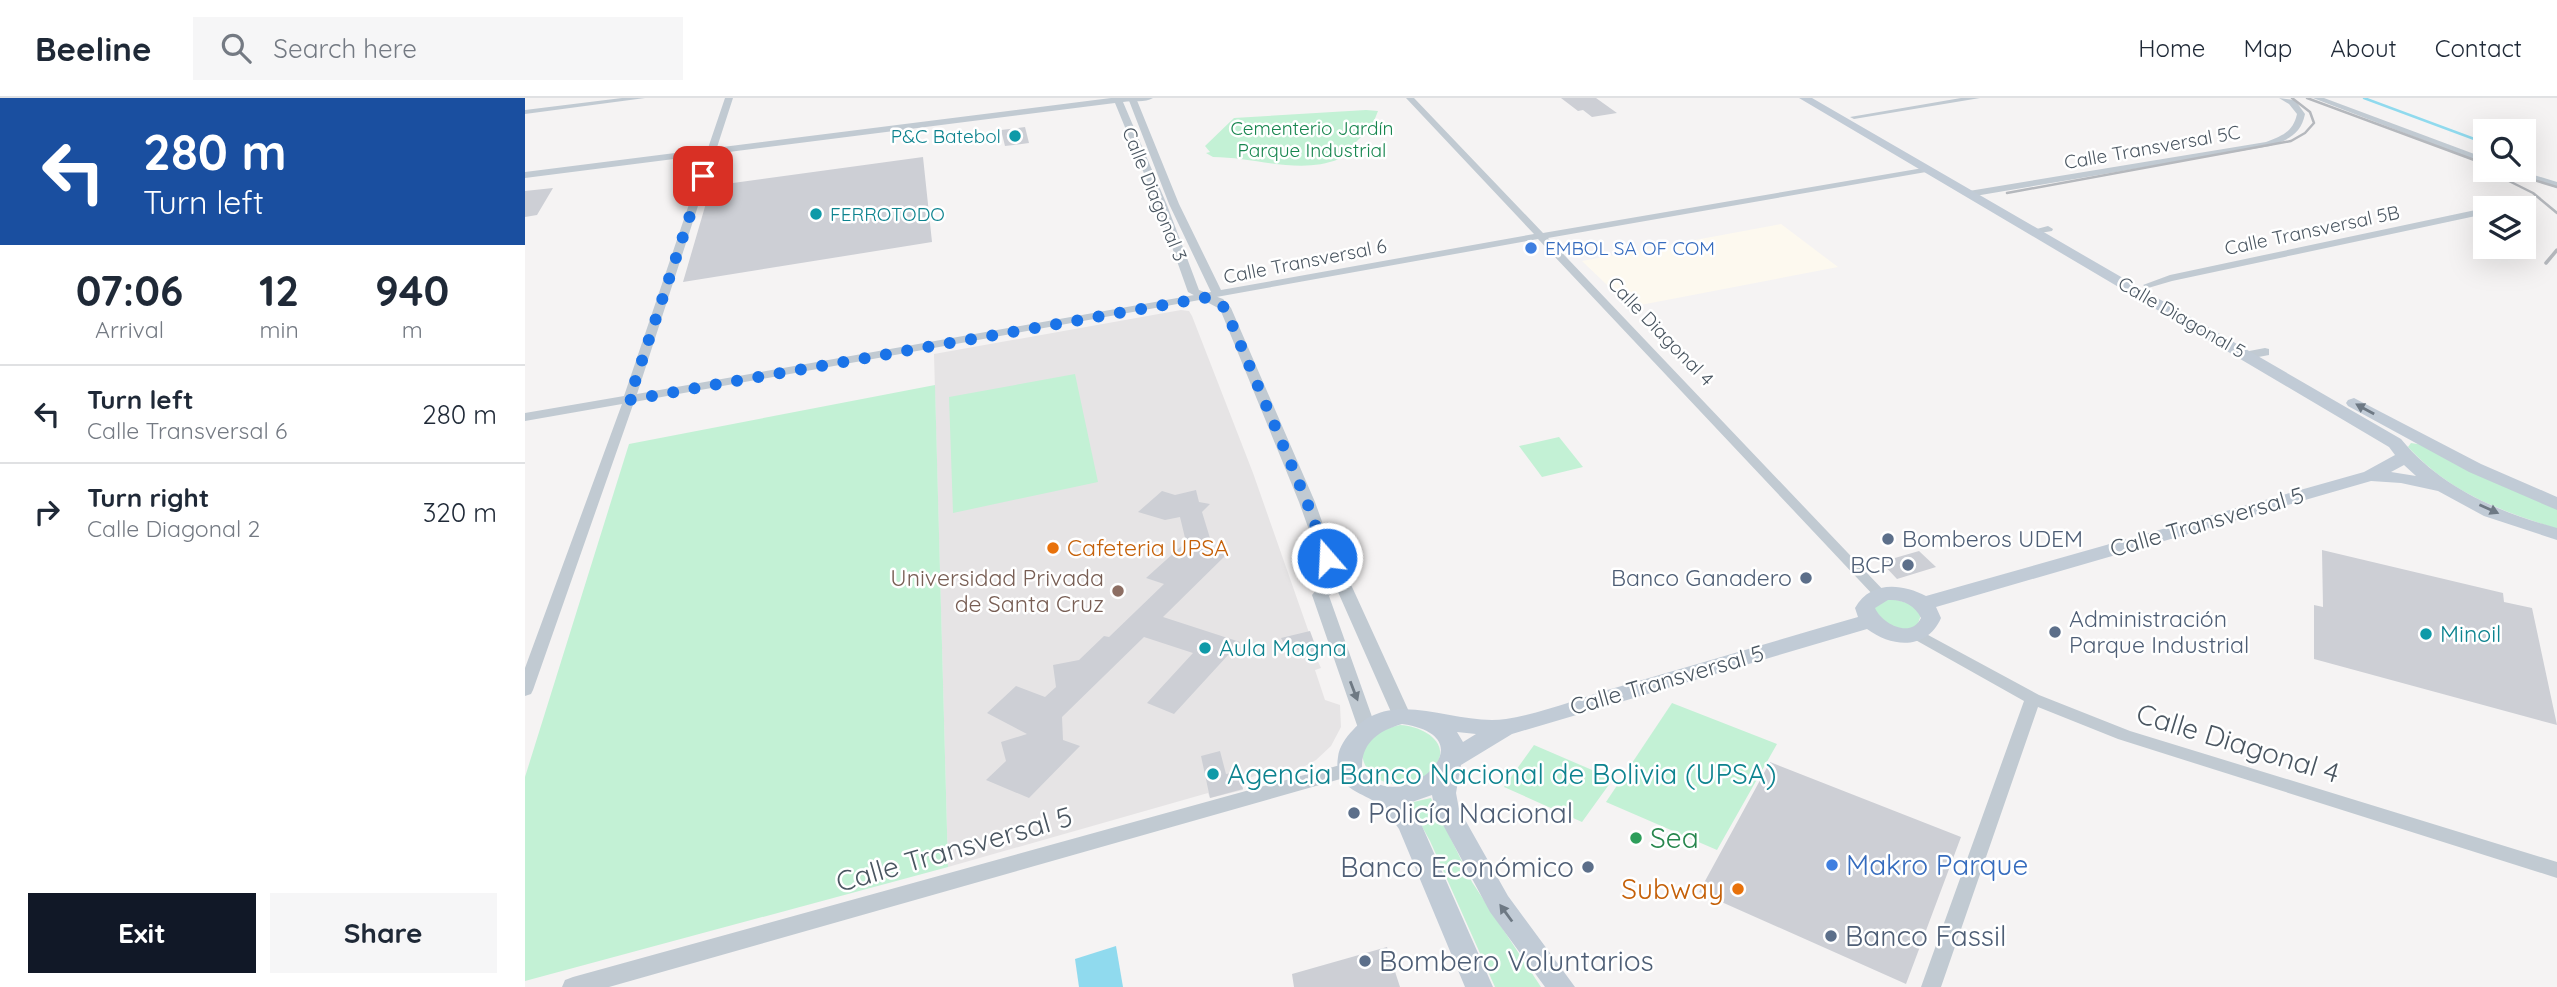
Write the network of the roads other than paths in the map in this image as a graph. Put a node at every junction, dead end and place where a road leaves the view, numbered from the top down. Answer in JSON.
{"nodes":[{"id":1,"x":641,"y":98,"type":"edge"},
{"id":2,"x":729,"y":98,"type":"edge"},
{"id":3,"x":1131,"y":98,"type":"edge"},
{"id":4,"x":1139,"y":98,"type":"edge"},
{"id":5,"x":1149,"y":98,"type":"edge"},
{"id":6,"x":1410,"y":98,"type":"edge"},
{"id":7,"x":1808,"y":98,"type":"edge"},
{"id":8,"x":1822,"y":98,"type":"edge"},
{"id":9,"x":1976,"y":98,"type":"edge"},
{"id":10,"x":2283,"y":98,"type":"edge"},
{"id":11,"x":2317,"y":98,"type":"edge"},
{"id":12,"x":1118,"y":99,"type":"edge"},
{"id":13,"x":525,"y":112,"type":"edge"},
{"id":14,"x":1854,"y":117,"type":"junction"},
{"id":15,"x":711,"y":151,"type":"junction"},
{"id":16,"x":2473,"y":156,"type":"edge"},
{"id":17,"x":1926,"y":169,"type":"junction"},
{"id":18,"x":525,"y":175,"type":"edge"},
{"id":19,"x":2536,"y":178,"type":"edge"},
{"id":20,"x":2557,"y":185,"type":"edge"},
{"id":21,"x":1976,"y":193,"type":"junction"},
{"id":22,"x":2473,"y":214,"type":"edge"},
{"id":23,"x":2041,"y":230,"type":"junction"},
{"id":24,"x":1540,"y":234,"type":"junction"},
{"id":25,"x":2148,"y":285,"type":"junction"},
{"id":26,"x":1213,"y":296,"type":"junction"},
{"id":27,"x":2265,"y":352,"type":"junction"},
{"id":28,"x":2248,"y":355,"type":"junction"},
{"id":29,"x":629,"y":400,"type":"junction"},
{"id":30,"x":525,"y":417,"type":"edge"},
{"id":31,"x":2425,"y":442,"type":"junction"},
{"id":32,"x":2399,"y":449,"type":"junction"},
{"id":33,"x":2370,"y":476,"type":"junction"},
{"id":34,"x":2447,"y":488,"type":"junction"},
{"id":35,"x":2557,"y":504,"type":"edge"},
{"id":36,"x":2554,"y":535,"type":"edge"},
{"id":37,"x":1331,"y":584,"type":"junction"},
{"id":38,"x":1880,"y":594,"type":"junction"},
{"id":39,"x":1923,"y":604,"type":"junction"},
{"id":40,"x":1870,"y":621,"type":"junction"},
{"id":41,"x":1361,"y":626,"type":"junction"},
{"id":42,"x":1333,"y":633,"type":"junction"},
{"id":43,"x":1917,"y":634,"type":"junction"},
{"id":44,"x":525,"y":690,"type":"edge"},
{"id":45,"x":2033,"y":699,"type":"junction"},
{"id":46,"x":1402,"y":716,"type":"junction"},
{"id":47,"x":1434,"y":722,"type":"junction"},
{"id":48,"x":1504,"y":727,"type":"junction"},
{"id":49,"x":1367,"y":728,"type":"junction"},
{"id":50,"x":1450,"y":765,"type":"junction"},
{"id":51,"x":1351,"y":769,"type":"junction"},
{"id":52,"x":1381,"y":793,"type":"junction"},
{"id":53,"x":2557,"y":870,"type":"edge"},
{"id":54,"x":573,"y":987,"type":"edge"},
{"id":55,"x":1479,"y":987,"type":"edge"},
{"id":56,"x":1561,"y":987,"type":"edge"},
{"id":57,"x":1931,"y":987,"type":"edge"}],
"edges":[{"from":1,"to":13,"type":"street"},
{"from":2,"to":15,"type":"street"},
{"from":3,"to":12,"type":"street"},
{"from":3,"to":26,"type":"street"},
{"from":4,"to":5,"type":"street"},
{"from":6,"to":24,"type":"street","name":"Calle Diagonal 4"},
{"from":7,"to":17,"type":"main road","name":"Calle Diagonal 5"},
{"from":8,"to":14,"type":"main road","name":"Calle Diagonal 5"},
{"from":9,"to":14,"type":"street"},
{"from":10,"to":21,"type":"street","name":"Calle Transversal 5C"},
{"from":11,"to":16,"type":"street"},
{"from":12,"to":15,"type":"street"},
{"from":12,"to":26,"type":"street","name":"Calle Diagonal 3"},
{"from":14,"to":21,"type":"main road","name":"Calle Diagonal 5"},
{"from":15,"to":18,"type":"street"},
{"from":15,"to":29,"type":"street"},
{"from":17,"to":21,"type":"main road","name":"Calle Diagonal 5"},
{"from":17,"to":24,"type":"street","name":"Calle Transversal 6"},
{"from":19,"to":20,"type":"street"},
{"from":21,"to":23,"type":"main road","name":"Calle Diagonal 5"},
{"from":22,"to":25,"type":"street","name":"Calle Transversal 5B"},
{"from":23,"to":25,"type":"main road","name":"Calle Diagonal 5"},
{"from":23,"to":28,"type":"main road","name":"Calle Diagonal 5"},
{"from":24,"to":26,"type":"street","name":"Calle Transversal 6"},
{"from":24,"to":38,"type":"street","name":"Calle Diagonal 4"},
{"from":25,"to":27,"type":"main road","name":"Calle Diagonal 5"},
{"from":26,"to":29,"type":"street","name":"Calle Transversal 6"},
{"from":26,"to":37,"type":"street","name":"Calle Diagonal 3"},
{"from":27,"to":28,"type":"street"},
{"from":31,"to":27,"type":"main road","name":"Calle Diagonal 5","one_way":true},
{"from":28,"to":32,"type":"main road","name":"Calle Diagonal 5"},
{"from":29,"to":30,"type":"street","name":"Calle Transversal 6"},
{"from":29,"to":44,"type":"street"},
{"from":31,"to":32,"type":"main road"},
{"from":31,"to":35,"type":"main road","name":"Calle Diagonal 5"},
{"from":32,"to":33,"type":"main road","name":"Calle Transversal 5"},
{"from":32,"to":34,"type":"main road","name":"Calle Diagonal 5"},
{"from":33,"to":34,"type":"main road","name":"Calle Transversal 5"},
{"from":33,"to":39,"type":"main road","name":"Calle Transversal 5"},
{"from":34,"to":36,"type":"main road","name":"Calle Diagonal 5","one_way":true},
{"from":37,"to":41,"type":"street"},
{"from":37,"to":42,"type":"street","name":"Calle Diagonal 3"},
{"from":38,"to":39,"type":"main road"},
{"from":38,"to":40,"type":"main road"},
{"from":39,"to":43,"type":"main road"},
{"from":40,"to":43,"type":"main road"},
{"from":40,"to":48,"type":"main road","name":"Calle Transversal 5"},
{"from":41,"to":42,"type":"street"},
{"from":41,"to":46,"type":"street"},
{"from":42,"to":49,"type":"street","name":"Calle Diagonal 3","one_way":true},
{"from":43,"to":45,"type":"street","name":"Calle Diagonal 4"},
{"from":45,"to":53,"type":"street","name":"Calle Diagonal 4"},
{"from":45,"to":57,"type":"street"},
{"from":46,"to":47,"type":"main road"},
{"from":46,"to":49,"type":"main road"},
{"from":47,"to":48,"type":"main road","name":"Calle Transversal 5"},
{"from":47,"to":50,"type":"main road"},
{"from":48,"to":50,"type":"main road","name":"Calle Transversal 5"},
{"from":49,"to":51,"type":"main road"},
{"from":50,"to":52,"type":"main road"},
{"from":56,"to":50,"type":"main road","one_way":true},
{"from":51,"to":52,"type":"main road"},
{"from":51,"to":54,"type":"street","name":"Calle Transversal 5"},
{"from":52,"to":55,"type":"main road"}]}
